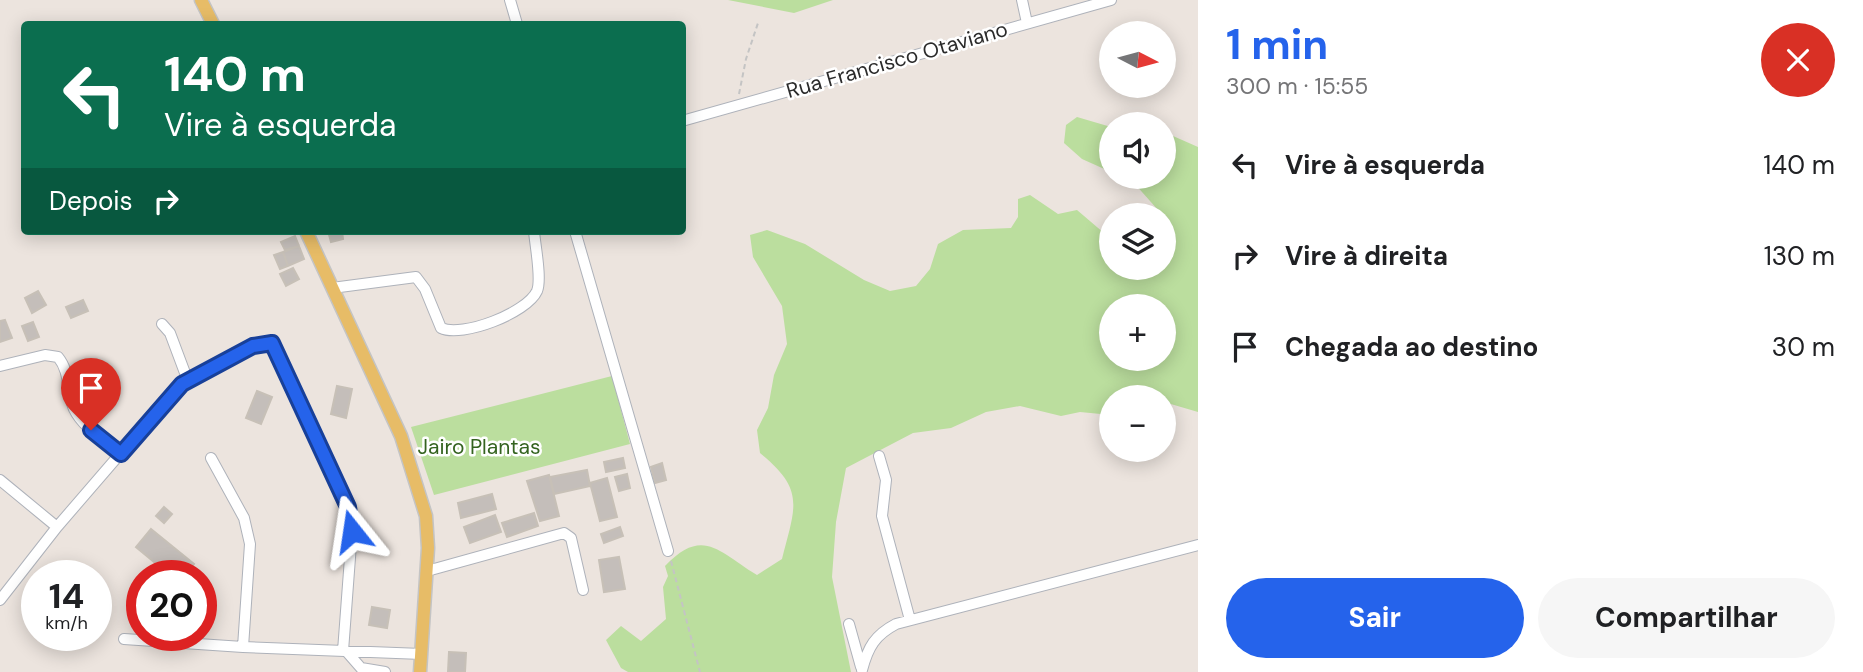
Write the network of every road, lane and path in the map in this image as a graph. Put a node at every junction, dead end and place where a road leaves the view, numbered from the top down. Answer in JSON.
{"nodes":[{"id":1,"x":201,"y":0,"type":"edge"},
{"id":2,"x":510,"y":0,"type":"edge"},
{"id":3,"x":1022,"y":0,"type":"edge"},
{"id":4,"x":1111,"y":0,"type":"edge"},
{"id":5,"x":212,"y":21,"type":"edge"},
{"id":6,"x":516,"y":21,"type":"edge"},
{"id":7,"x":758,"y":23,"type":"dead end"},
{"id":8,"x":1027,"y":23,"type":"junction"},
{"id":9,"x":738,"y":106,"type":"junction"},
{"id":10,"x":686,"y":120,"type":"edge"},
{"id":11,"x":308,"y":235,"type":"edge"},
{"id":12,"x":534,"y":235,"type":"edge"},
{"id":13,"x":577,"y":235,"type":"edge"},
{"id":14,"x":332,"y":288,"type":"junction"},
{"id":15,"x":162,"y":324,"type":"dead end"},
{"id":16,"x":0,"y":366,"type":"edge"},
{"id":17,"x":188,"y":381,"type":"junction"},
{"id":18,"x":121,"y":454,"type":"junction"},
{"id":19,"x":879,"y":456,"type":"dead end"},
{"id":20,"x":211,"y":458,"type":"dead end"},
{"id":21,"x":0,"y":480,"type":"edge"},
{"id":22,"x":57,"y":527,"type":"junction"},
{"id":23,"x":1198,"y":545,"type":"edge"},
{"id":24,"x":668,"y":551,"type":"joint"},
{"id":25,"x":427,"y":571,"type":"junction"},
{"id":26,"x":583,"y":590,"type":"dead end"},
{"id":27,"x":0,"y":600,"type":"edge"},
{"id":28,"x":910,"y":620,"type":"junction"},
{"id":29,"x":849,"y":624,"type":"dead end"},
{"id":30,"x":124,"y":639,"type":"dead end"},
{"id":31,"x":243,"y":647,"type":"junction"},
{"id":32,"x":345,"y":651,"type":"junction"},
{"id":33,"x":422,"y":654,"type":"junction"},
{"id":34,"x":862,"y":671,"type":"edge"},
{"id":35,"x":385,"y":672,"type":"edge"},
{"id":36,"x":420,"y":672,"type":"edge"},
{"id":37,"x":700,"y":672,"type":"edge"}],
"edges":[{"from":1,"to":5,"type":"main road"},
{"from":2,"to":6,"type":"street"},
{"from":3,"to":8,"type":"street"},
{"from":4,"to":8,"type":"street","name":"Rua Francisco Otaviano"},
{"from":7,"to":9,"type":"path"},
{"from":8,"to":9,"type":"street","name":"Rua Francisco Otaviano"},
{"from":9,"to":10,"type":"street","name":"Rua Francisco Otaviano"},
{"from":11,"to":14,"type":"main road"},
{"from":12,"to":14,"type":"street"},
{"from":13,"to":24,"type":"street"},
{"from":14,"to":25,"type":"main road"},
{"from":15,"to":17,"type":"street"},
{"from":16,"to":18,"type":"street"},
{"from":17,"to":18,"type":"street"},
{"from":17,"to":32,"type":"street"},
{"from":18,"to":22,"type":"street"},
{"from":19,"to":28,"type":"street"},
{"from":20,"to":31,"type":"street"},
{"from":21,"to":22,"type":"street"},
{"from":22,"to":27,"type":"street"},
{"from":23,"to":28,"type":"street"},
{"from":24,"to":37,"type":"path"},
{"from":25,"to":26,"type":"street"},
{"from":25,"to":33,"type":"main road"},
{"from":28,"to":34,"type":"street"},
{"from":29,"to":34,"type":"street"},
{"from":30,"to":31,"type":"street"},
{"from":31,"to":32,"type":"street"},
{"from":32,"to":33,"type":"street"},
{"from":32,"to":35,"type":"street"},
{"from":33,"to":36,"type":"main road"}]}
